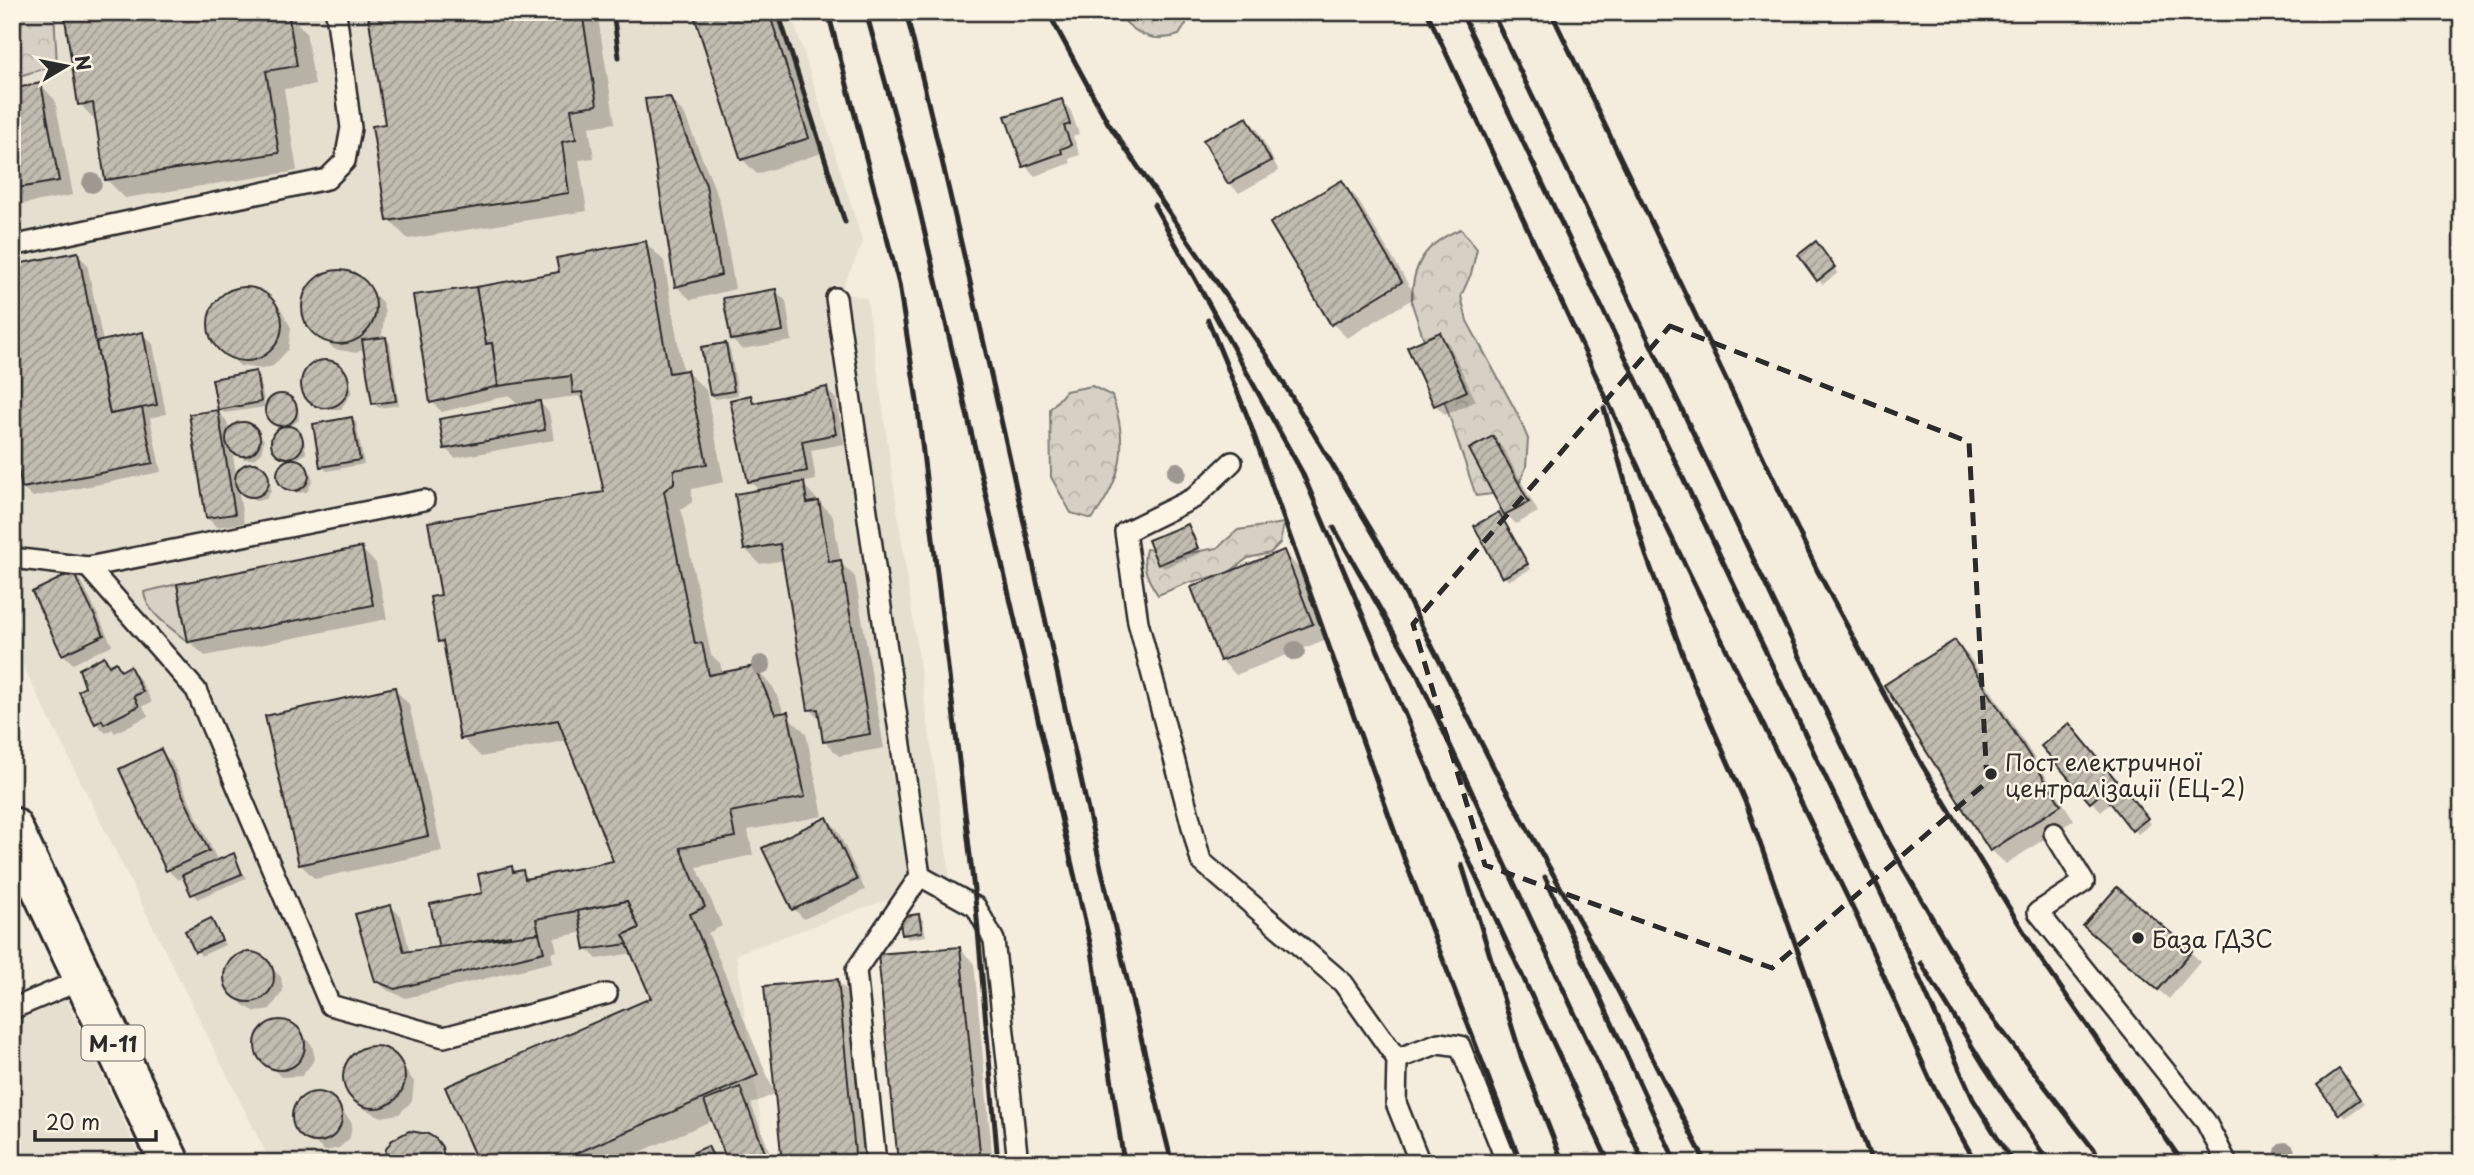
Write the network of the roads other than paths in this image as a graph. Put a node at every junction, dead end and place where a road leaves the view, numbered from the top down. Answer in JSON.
{"nodes":[{"id":1,"x":336,"y":12,"type":"edge"},
{"id":2,"x":12,"y":246,"type":"edge"},
{"id":3,"x":836,"y":298,"type":"dead end"},
{"id":4,"x":1232,"y":462,"type":"dead end"},
{"id":5,"x":424,"y":500,"type":"dead end"},
{"id":6,"x":12,"y":558,"type":"edge"},
{"id":7,"x":88,"y":567,"type":"junction"},
{"id":8,"x":12,"y":827,"type":"edge"},
{"id":9,"x":2054,"y":833,"type":"dead end"},
{"id":10,"x":920,"y":876,"type":"junction"},
{"id":11,"x":83,"y":979,"type":"junction"},
{"id":12,"x":607,"y":994,"type":"dead end"},
{"id":13,"x":12,"y":1009,"type":"edge"},
{"id":14,"x":1397,"y":1059,"type":"junction"},
{"id":15,"x":170,"y":1163,"type":"edge"},
{"id":16,"x":876,"y":1163,"type":"edge"},
{"id":17,"x":1018,"y":1163,"type":"edge"},
{"id":18,"x":1420,"y":1163,"type":"edge"},
{"id":19,"x":1507,"y":1163,"type":"edge"},
{"id":20,"x":2227,"y":1163,"type":"edge"}],
"edges":[{"from":1,"to":2,"type":"lane"},
{"from":3,"to":10,"type":"lane"},
{"from":4,"to":14,"type":"lane"},
{"from":5,"to":7,"type":"lane"},
{"from":6,"to":7,"type":"lane"},
{"from":7,"to":12,"type":"lane"},
{"from":8,"to":11,"type":"main road","number":"М-11"},
{"from":9,"to":20,"type":"lane"},
{"from":10,"to":16,"type":"lane"},
{"from":10,"to":17,"type":"lane"},
{"from":11,"to":13,"type":"lane"},
{"from":11,"to":15,"type":"main road","number":"М-11"},
{"from":14,"to":18,"type":"lane"},
{"from":14,"to":19,"type":"lane"}]}
